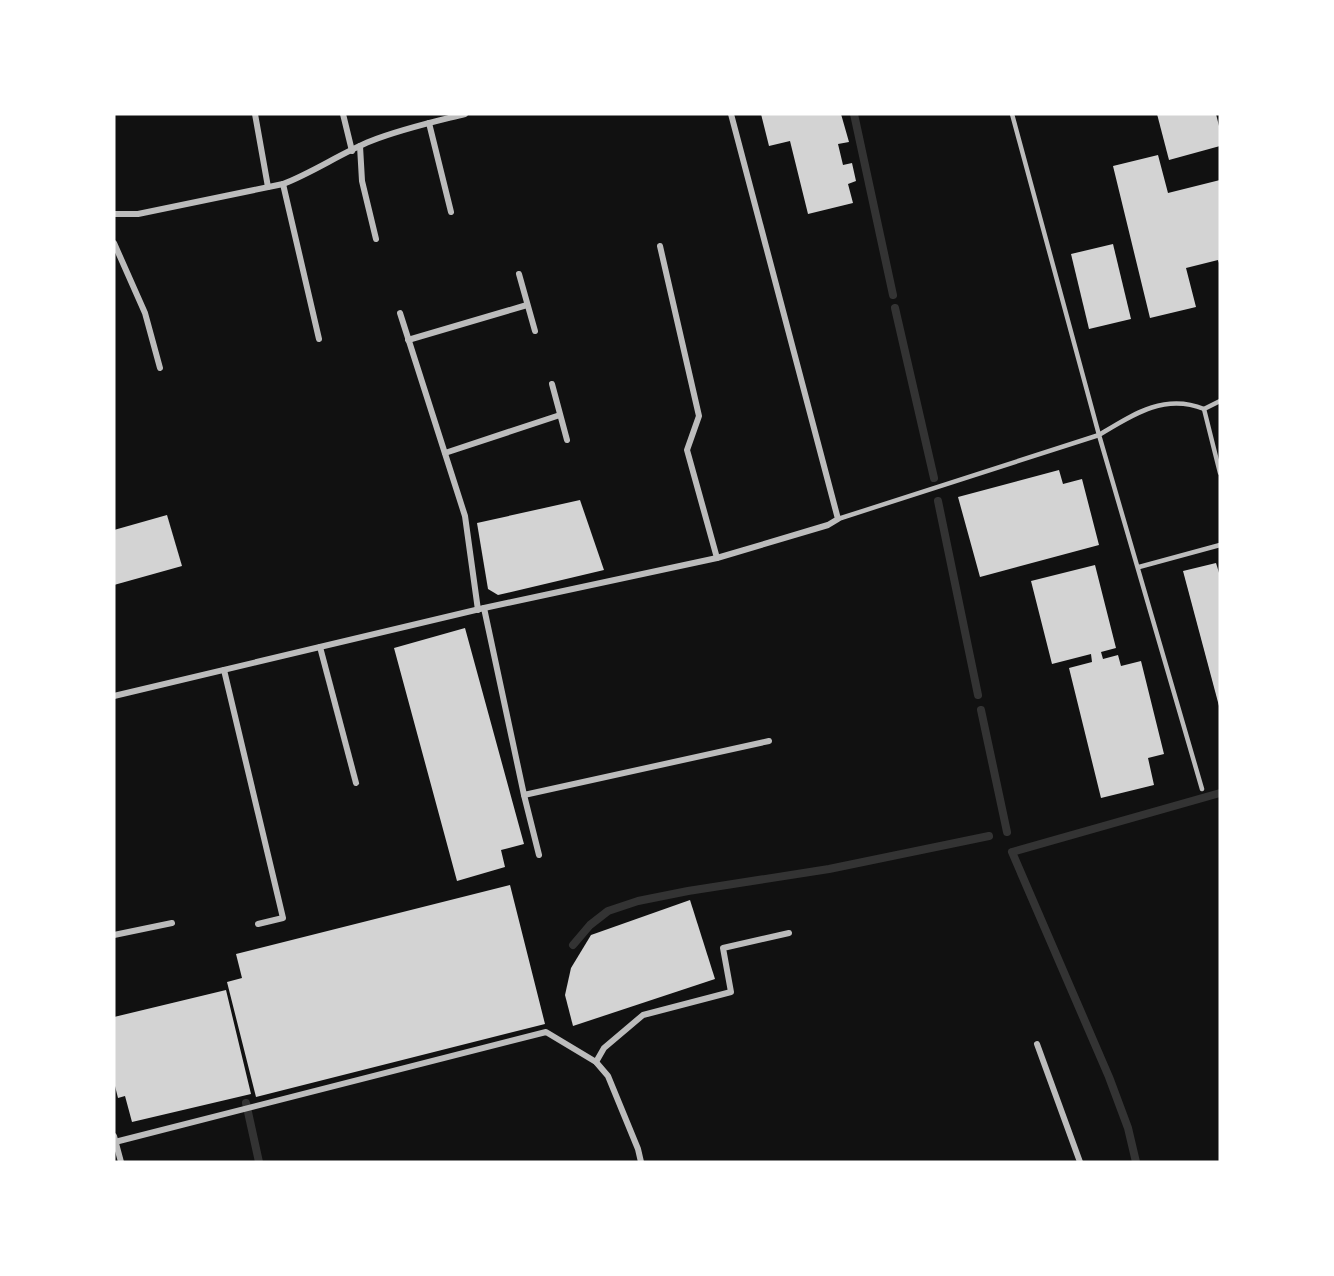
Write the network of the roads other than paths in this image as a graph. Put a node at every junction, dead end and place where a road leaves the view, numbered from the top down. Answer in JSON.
{"nodes":[{"id":1,"x":255,"y":114,"type":"edge"},
{"id":2,"x":343,"y":114,"type":"edge"},
{"id":3,"x":465,"y":114,"type":"edge"},
{"id":4,"x":730,"y":114,"type":"edge"},
{"id":5,"x":1012,"y":114,"type":"edge"},
{"id":6,"x":429,"y":123,"type":"junction"},
{"id":7,"x":360,"y":146,"type":"junction"},
{"id":8,"x":352,"y":151,"type":"junction"},
{"id":9,"x":283,"y":184,"type":"junction"},
{"id":10,"x":268,"y":187,"type":"junction"},
{"id":11,"x":451,"y":212,"type":"dead end"},
{"id":12,"x":114,"y":214,"type":"edge"},
{"id":13,"x":376,"y":240,"type":"dead end"},
{"id":14,"x":114,"y":243,"type":"edge"},
{"id":15,"x":660,"y":246,"type":"dead end"},
{"id":16,"x":519,"y":274,"type":"dead end"},
{"id":17,"x":527,"y":304,"type":"junction"},
{"id":18,"x":400,"y":313,"type":"dead end"},
{"id":19,"x":535,"y":331,"type":"dead end"},
{"id":20,"x":320,"y":339,"type":"dead end"},
{"id":21,"x":408,"y":340,"type":"junction"},
{"id":22,"x":160,"y":368,"type":"dead end"},
{"id":23,"x":552,"y":384,"type":"dead end"},
{"id":24,"x":1220,"y":401,"type":"edge"},
{"id":25,"x":1204,"y":409,"type":"junction"},
{"id":26,"x":560,"y":415,"type":"junction"},
{"id":27,"x":1099,"y":435,"type":"junction"},
{"id":28,"x":567,"y":440,"type":"dead end"},
{"id":29,"x":445,"y":453,"type":"junction"},
{"id":30,"x":1220,"y":473,"type":"edge"},
{"id":31,"x":838,"y":519,"type":"junction"},
{"id":32,"x":1220,"y":545,"type":"edge"},
{"id":33,"x":717,"y":558,"type":"junction"},
{"id":34,"x":1138,"y":567,"type":"junction"},
{"id":35,"x":481,"y":609,"type":"junction"},
{"id":36,"x":320,"y":647,"type":"junction"},
{"id":37,"x":224,"y":670,"type":"junction"},
{"id":38,"x":114,"y":696,"type":"edge"},
{"id":39,"x":769,"y":741,"type":"dead end"},
{"id":40,"x":356,"y":783,"type":"dead end"},
{"id":41,"x":1202,"y":789,"type":"dead end"},
{"id":42,"x":524,"y":795,"type":"junction"},
{"id":43,"x":539,"y":855,"type":"dead end"},
{"id":44,"x":172,"y":923,"type":"dead end"},
{"id":45,"x":258,"y":924,"type":"dead end"},
{"id":46,"x":789,"y":933,"type":"dead end"},
{"id":47,"x":114,"y":935,"type":"edge"},
{"id":48,"x":1037,"y":1044,"type":"dead end"},
{"id":49,"x":596,"y":1062,"type":"junction"},
{"id":50,"x":115,"y":1139,"type":"edge"},
{"id":51,"x":121,"y":1162,"type":"edge"},
{"id":52,"x":641,"y":1162,"type":"edge"},
{"id":53,"x":1080,"y":1162,"type":"edge"}],
"edges":[{"from":1,"to":10,"type":"street"},
{"from":2,"to":8,"type":"street"},
{"from":3,"to":6,"type":"street"},
{"from":4,"to":31,"type":"street"},
{"from":5,"to":27,"type":"lane"},
{"from":6,"to":7,"type":"street"},
{"from":6,"to":11,"type":"street"},
{"from":7,"to":8,"type":"street"},
{"from":7,"to":13,"type":"street"},
{"from":8,"to":9,"type":"street"},
{"from":9,"to":10,"type":"street"},
{"from":9,"to":20,"type":"street"},
{"from":10,"to":12,"type":"street"},
{"from":14,"to":22,"type":"street"},
{"from":15,"to":33,"type":"street"},
{"from":16,"to":17,"type":"street"},
{"from":17,"to":19,"type":"street"},
{"from":17,"to":21,"type":"street"},
{"from":18,"to":21,"type":"street"},
{"from":21,"to":29,"type":"street"},
{"from":23,"to":26,"type":"street"},
{"from":24,"to":25,"type":"lane"},
{"from":25,"to":27,"type":"lane"},
{"from":25,"to":30,"type":"lane"},
{"from":26,"to":28,"type":"street"},
{"from":26,"to":29,"type":"street"},
{"from":27,"to":31,"type":"lane"},
{"from":27,"to":34,"type":"lane"},
{"from":29,"to":35,"type":"street"},
{"from":31,"to":33,"type":"street"},
{"from":32,"to":34,"type":"lane"},
{"from":33,"to":35,"type":"street"},
{"from":34,"to":41,"type":"lane"},
{"from":35,"to":36,"type":"street"},
{"from":35,"to":42,"type":"street"},
{"from":36,"to":37,"type":"street"},
{"from":36,"to":40,"type":"street"},
{"from":37,"to":38,"type":"street"},
{"from":37,"to":45,"type":"street"},
{"from":39,"to":42,"type":"street"},
{"from":42,"to":43,"type":"street"},
{"from":44,"to":47,"type":"street"},
{"from":46,"to":49,"type":"street"},
{"from":48,"to":53,"type":"street"},
{"from":49,"to":50,"type":"street"},
{"from":49,"to":52,"type":"street"},
{"from":50,"to":51,"type":"street"}]}
